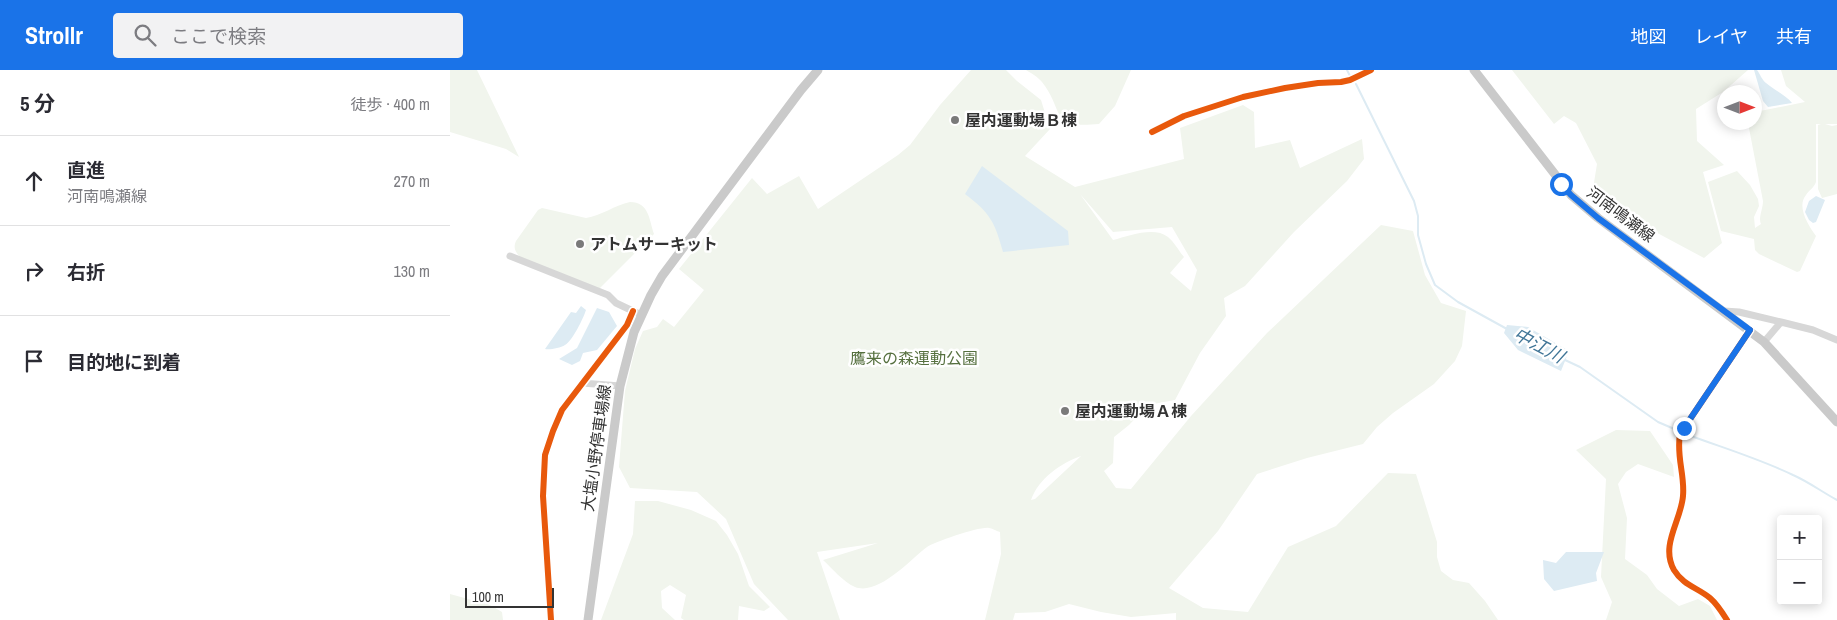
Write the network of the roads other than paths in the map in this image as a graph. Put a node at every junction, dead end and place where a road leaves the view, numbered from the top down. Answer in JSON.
{"nodes":[{"id":1,"x":818,"y":70,"type":"edge"},
{"id":2,"x":1371,"y":70,"type":"edge"},
{"id":3,"x":1474,"y":70,"type":"edge"},
{"id":4,"x":1152,"y":132,"type":"dead end"},
{"id":5,"x":510,"y":256,"type":"dead end"},
{"id":6,"x":1724,"y":311,"type":"junction"},
{"id":7,"x":637,"y":313,"type":"junction"},
{"id":8,"x":1781,"y":322,"type":"junction"},
{"id":9,"x":1750,"y":330,"type":"junction"},
{"id":10,"x":1837,"y":340,"type":"edge"},
{"id":11,"x":1764,"y":342,"type":"junction"},
{"id":12,"x":582,"y":382,"type":"junction"},
{"id":13,"x":620,"y":386,"type":"junction"},
{"id":14,"x":1837,"y":422,"type":"edge"},
{"id":15,"x":551,"y":620,"type":"edge"},
{"id":16,"x":588,"y":620,"type":"edge"},
{"id":17,"x":1727,"y":620,"type":"edge"}],
"edges":[{"from":1,"to":7,"type":"main road","name":"大塩小野停車場線"},
{"from":2,"to":4,"type":"street"},
{"from":3,"to":6,"type":"main road","name":"河南鳴瀬線"},
{"from":5,"to":7,"type":"street"},
{"from":6,"to":8,"type":"street"},
{"from":6,"to":9,"type":"main road","name":"河南鳴瀬線"},
{"from":7,"to":12,"type":"street"},
{"from":7,"to":13,"type":"main road","name":"大塩小野停車場線"},
{"from":8,"to":10,"type":"street"},
{"from":8,"to":11,"type":"street"},
{"from":9,"to":11,"type":"main road","name":"河南鳴瀬線"},
{"from":9,"to":17,"type":"street"},
{"from":11,"to":14,"type":"main road","name":"河南鳴瀬線"},
{"from":12,"to":13,"type":"street"},
{"from":12,"to":15,"type":"street"},
{"from":13,"to":16,"type":"main road","name":"大塩小野停車場線"}]}
